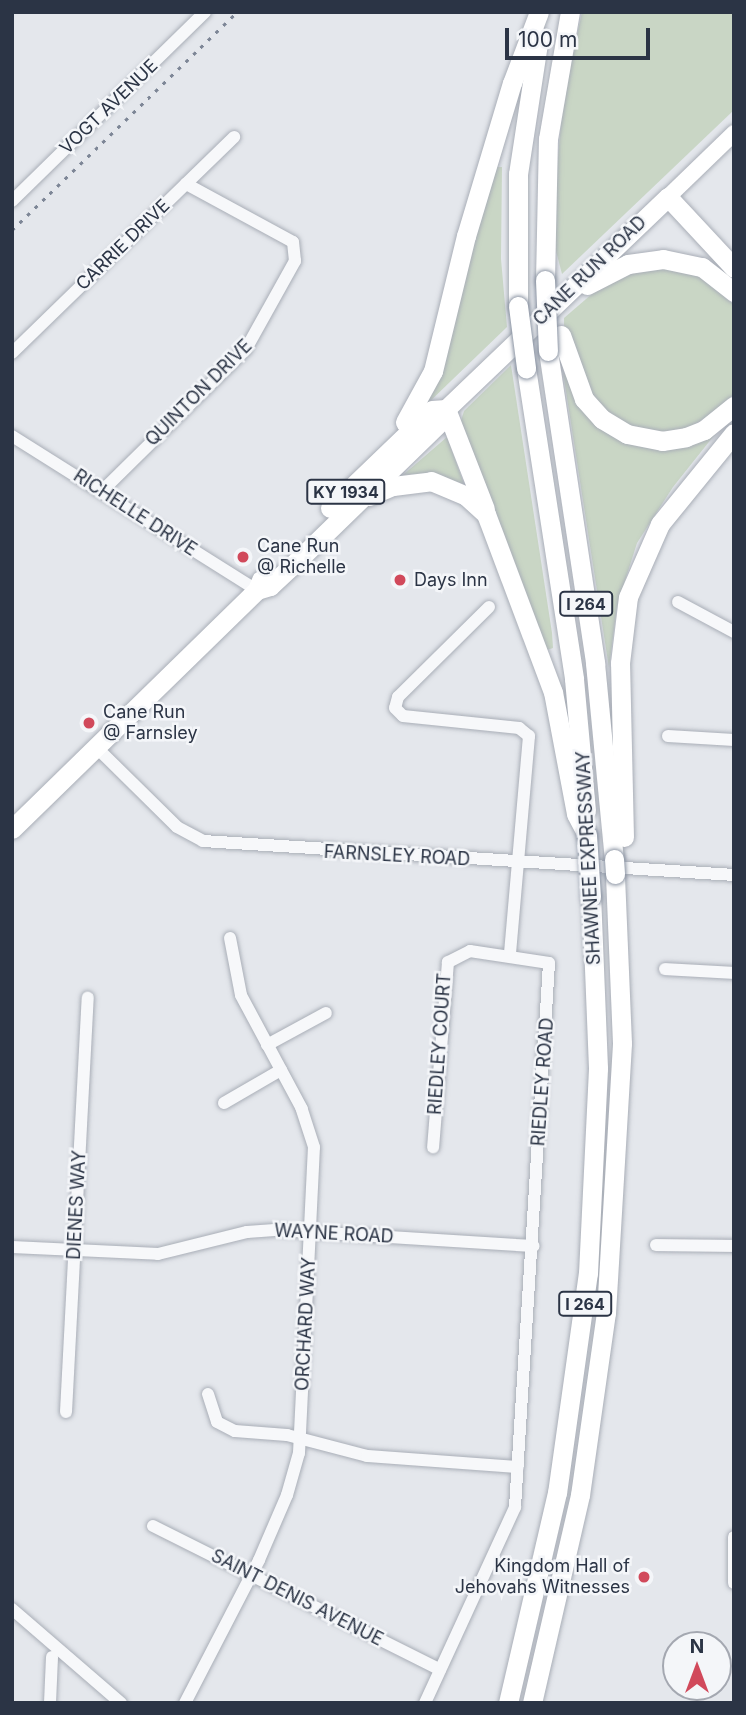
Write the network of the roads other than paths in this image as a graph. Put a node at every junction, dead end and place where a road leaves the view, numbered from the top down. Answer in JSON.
{"nodes":[{"id":1,"x":205,"y":12,"type":"edge"},
{"id":2,"x":542,"y":12,"type":"edge"},
{"id":3,"x":570,"y":12,"type":"edge"},
{"id":4,"x":734,"y":133,"type":"edge"},
{"id":5,"x":234,"y":137,"type":"dead end"},
{"id":6,"x":186,"y":184,"type":"junction"},
{"id":7,"x":668,"y":197,"type":"junction"},
{"id":8,"x":12,"y":201,"type":"edge"},
{"id":9,"x":734,"y":268,"type":"edge"},
{"id":10,"x":545,"y":280,"type":"junction"},
{"id":11,"x":734,"y":292,"type":"edge"},
{"id":12,"x":571,"y":293,"type":"junction"},
{"id":13,"x":12,"y":353,"type":"edge"},
{"id":14,"x":734,"y":406,"type":"edge"},
{"id":15,"x":446,"y":409,"type":"junction"},
{"id":16,"x":734,"y":433,"type":"edge"},
{"id":17,"x":12,"y":436,"type":"edge"},
{"id":18,"x":373,"y":465,"type":"junction"},
{"id":19,"x":102,"y":491,"type":"junction"},
{"id":20,"x":352,"y":504,"type":"junction"},
{"id":21,"x":486,"y":514,"type":"junction"},
{"id":22,"x":257,"y":590,"type":"junction"},
{"id":23,"x":678,"y":602,"type":"dead end"},
{"id":24,"x":489,"y":607,"type":"dead end"},
{"id":25,"x":734,"y":632,"type":"edge"},
{"id":26,"x":668,"y":736,"type":"dead end"},
{"id":27,"x":734,"y":740,"type":"edge"},
{"id":28,"x":97,"y":748,"type":"junction"},
{"id":29,"x":12,"y":829,"type":"edge"},
{"id":30,"x":587,"y":835,"type":"junction"},
{"id":31,"x":614,"y":859,"type":"junction"},
{"id":32,"x":518,"y":862,"type":"junction"},
{"id":33,"x":734,"y":874,"type":"edge"},
{"id":34,"x":230,"y":938,"type":"dead end"},
{"id":35,"x":510,"y":955,"type":"junction"},
{"id":36,"x":665,"y":969,"type":"dead end"},
{"id":37,"x":734,"y":973,"type":"edge"},
{"id":38,"x":88,"y":998,"type":"dead end"},
{"id":39,"x":326,"y":1013,"type":"dead end"},
{"id":40,"x":267,"y":1045,"type":"junction"},
{"id":41,"x":281,"y":1070,"type":"junction"},
{"id":42,"x":224,"y":1103,"type":"dead end"},
{"id":43,"x":433,"y":1147,"type":"dead end"},
{"id":44,"x":312,"y":1233,"type":"junction"},
{"id":45,"x":656,"y":1245,"type":"dead end"},
{"id":46,"x":533,"y":1246,"type":"junction"},
{"id":47,"x":734,"y":1246,"type":"edge"},
{"id":48,"x":12,"y":1247,"type":"edge"},
{"id":49,"x":75,"y":1251,"type":"junction"},
{"id":50,"x":208,"y":1394,"type":"dead end"},
{"id":51,"x":66,"y":1412,"type":"dead end"},
{"id":52,"x":299,"y":1439,"type":"junction"},
{"id":53,"x":518,"y":1467,"type":"junction"},
{"id":54,"x":153,"y":1526,"type":"dead end"},
{"id":55,"x":734,"y":1537,"type":"edge"},
{"id":56,"x":733,"y":1548,"type":"edge"},
{"id":57,"x":251,"y":1576,"type":"junction"},
{"id":58,"x":734,"y":1583,"type":"edge"},
{"id":59,"x":12,"y":1609,"type":"edge"},
{"id":60,"x":52,"y":1657,"type":"dead end"},
{"id":61,"x":440,"y":1670,"type":"junction"},
{"id":62,"x":50,"y":1703,"type":"edge"},
{"id":63,"x":121,"y":1703,"type":"edge"},
{"id":64,"x":185,"y":1703,"type":"edge"},
{"id":65,"x":425,"y":1703,"type":"edge"},
{"id":66,"x":508,"y":1703,"type":"edge"},
{"id":67,"x":532,"y":1703,"type":"edge"}],
"edges":[{"from":1,"to":8,"type":"street","name":"VOGT AVENUE"},
{"from":2,"to":18,"type":"highway"},
{"from":2,"to":30,"type":"highway","name":"SHAWNEE EXPRESSWAY","number":"I 264","bridge":true},
{"from":3,"to":10,"type":"highway","name":"SHAWNEE EXPRESSWAY","number":"I 264"},
{"from":4,"to":7,"type":"main road","name":"CANE RUN ROAD","number":"KY 1934"},
{"from":5,"to":6,"type":"street","name":"CARRIE DRIVE"},
{"from":6,"to":13,"type":"street","name":"CARRIE DRIVE"},
{"from":6,"to":19,"type":"street","name":"QUINTON DRIVE"},
{"from":7,"to":9,"type":"highway"},
{"from":7,"to":12,"type":"highway","name":"CANE RUN ROAD","number":"KY 1934"},
{"from":10,"to":14,"type":"highway","bridge":true},
{"from":10,"to":31,"type":"highway","name":"SHAWNEE EXPRESSWAY","number":"I 264","bridge":true},
{"from":11,"to":12,"type":"highway"},
{"from":12,"to":15,"type":"highway","name":"CANE RUN ROAD","number":"KY 1934"},
{"from":15,"to":18,"type":"highway","name":"CANE RUN ROAD","number":"KY 1934"},
{"from":15,"to":20,"type":"highway","name":"CANE RUN ROAD","number":"KY 1934"},
{"from":15,"to":21,"type":"highway"},
{"from":16,"to":31,"type":"highway"},
{"from":17,"to":19,"type":"street","name":"RICHELLE DRIVE"},
{"from":18,"to":22,"type":"highway","name":"CANE RUN ROAD","number":"KY 1934"},
{"from":19,"to":22,"type":"street","name":"RICHELLE DRIVE"},
{"from":20,"to":21,"type":"highway"},
{"from":20,"to":22,"type":"highway","name":"CANE RUN ROAD","number":"KY 1934"},
{"from":21,"to":30,"type":"highway"},
{"from":22,"to":28,"type":"highway","name":"CANE RUN ROAD","number":"KY 1934"},
{"from":23,"to":25,"type":"street"},
{"from":24,"to":32,"type":"street"},
{"from":26,"to":27,"type":"street"},
{"from":28,"to":29,"type":"highway","name":"CANE RUN ROAD","number":"KY 1934"},
{"from":28,"to":32,"type":"street","name":"FARNSLEY ROAD"},
{"from":30,"to":66,"type":"highway","name":"SHAWNEE EXPRESSWAY","number":"I 264","bridge":true},
{"from":31,"to":67,"type":"highway","name":"SHAWNEE EXPRESSWAY","number":"I 264","bridge":true},
{"from":32,"to":33,"type":"street","name":"FARNSLEY ROAD"},
{"from":32,"to":35,"type":"street"},
{"from":34,"to":40,"type":"street","name":"ORCHARD WAY"},
{"from":35,"to":43,"type":"street","name":"RIEDLEY COURT"},
{"from":35,"to":46,"type":"street","name":"RIEDLEY ROAD"},
{"from":36,"to":37,"type":"street"},
{"from":38,"to":49,"type":"street","name":"DIENES WAY"},
{"from":39,"to":40,"type":"street"},
{"from":40,"to":41,"type":"street","name":"ORCHARD WAY"},
{"from":41,"to":42,"type":"street"},
{"from":41,"to":44,"type":"street","name":"ORCHARD WAY"},
{"from":44,"to":46,"type":"street","name":"WAYNE ROAD"},
{"from":44,"to":49,"type":"street","name":"WAYNE ROAD"},
{"from":44,"to":52,"type":"street","name":"ORCHARD WAY"},
{"from":45,"to":47,"type":"street"},
{"from":46,"to":53,"type":"street","name":"RIEDLEY ROAD"},
{"from":48,"to":49,"type":"street","name":"WAYNE ROAD"},
{"from":49,"to":51,"type":"street","name":"DIENES WAY"},
{"from":50,"to":52,"type":"street"},
{"from":52,"to":53,"type":"street"},
{"from":52,"to":57,"type":"street","name":"ORCHARD WAY"},
{"from":53,"to":61,"type":"street","name":"RIEDLEY ROAD"},
{"from":54,"to":57,"type":"street","name":"SAINT DENIS AVENUE"},
{"from":55,"to":56,"type":"street"},
{"from":56,"to":58,"type":"street"},
{"from":57,"to":61,"type":"street","name":"SAINT DENIS AVENUE"},
{"from":57,"to":64,"type":"street","name":"ORCHARD WAY"},
{"from":59,"to":63,"type":"street"},
{"from":60,"to":62,"type":"street"},
{"from":61,"to":65,"type":"street","name":"RIEDLEY ROAD"}]}
